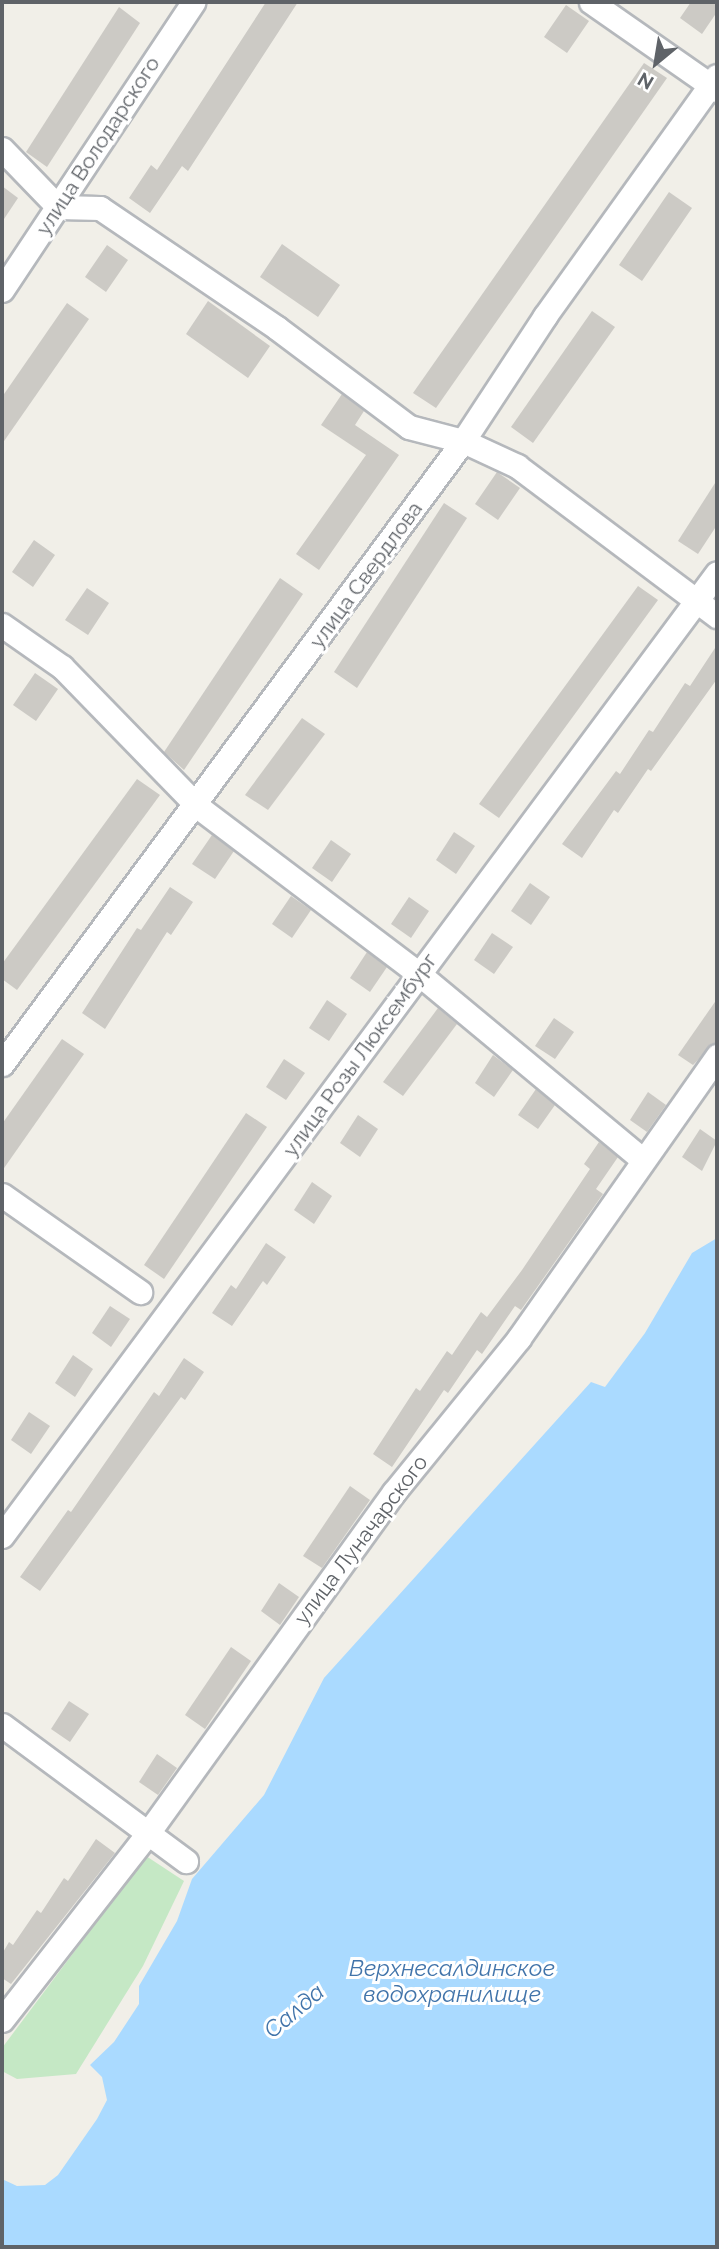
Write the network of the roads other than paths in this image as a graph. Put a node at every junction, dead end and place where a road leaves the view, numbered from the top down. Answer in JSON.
{"nodes":[{"id":1,"x":193,"y":2,"type":"edge"},
{"id":2,"x":591,"y":2,"type":"edge"},
{"id":3,"x":715,"y":84,"type":"edge"},
{"id":4,"x":2,"y":149,"type":"edge"},
{"id":5,"x":58,"y":207,"type":"junction"},
{"id":6,"x":2,"y":290,"type":"edge"},
{"id":7,"x":463,"y":441,"type":"junction"},
{"id":8,"x":717,"y":573,"type":"edge"},
{"id":9,"x":697,"y":601,"type":"junction"},
{"id":10,"x":717,"y":616,"type":"edge"},
{"id":11,"x":2,"y":625,"type":"edge"},
{"id":12,"x":197,"y":806,"type":"junction"},
{"id":13,"x":419,"y":974,"type":"junction"},
{"id":14,"x":717,"y":1056,"type":"edge"},
{"id":15,"x":2,"y":1064,"type":"edge"},
{"id":16,"x":642,"y":1159,"type":"junction"},
{"id":17,"x":2,"y":1195,"type":"edge"},
{"id":18,"x":140,"y":1292,"type":"dead end"},
{"id":19,"x":2,"y":1536,"type":"edge"},
{"id":20,"x":2,"y":1725,"type":"edge"},
{"id":21,"x":148,"y":1833,"type":"junction"},
{"id":22,"x":186,"y":1861,"type":"dead end"},
{"id":23,"x":2,"y":2020,"type":"edge"}],
"edges":[{"from":1,"to":5,"type":"street","name":"улица Володарского"},
{"from":2,"to":3,"type":"street"},
{"from":3,"to":7,"type":"street","name":"улица Свердлова"},
{"from":4,"to":5,"type":"street"},
{"from":5,"to":6,"type":"street","name":"улица Володарского"},
{"from":5,"to":7,"type":"street"},
{"from":7,"to":9,"type":"street"},
{"from":7,"to":12,"type":"street","name":"улица Свердлова"},
{"from":8,"to":9,"type":"street","name":"улица Розы Люксембург"},
{"from":9,"to":10,"type":"street"},
{"from":9,"to":13,"type":"street","name":"улица Розы Люксембург"},
{"from":11,"to":12,"type":"street"},
{"from":12,"to":13,"type":"street"},
{"from":12,"to":15,"type":"street","name":"улица Свердлова"},
{"from":13,"to":16,"type":"street"},
{"from":13,"to":19,"type":"street","name":"улица Розы Люксембург"},
{"from":14,"to":16,"type":"street","name":"улица Луначарского"},
{"from":16,"to":21,"type":"street","name":"улица Луначарского"},
{"from":17,"to":18,"type":"street"},
{"from":20,"to":21,"type":"street"},
{"from":21,"to":22,"type":"street"},
{"from":21,"to":23,"type":"street","name":"улица Луначарского"}]}
